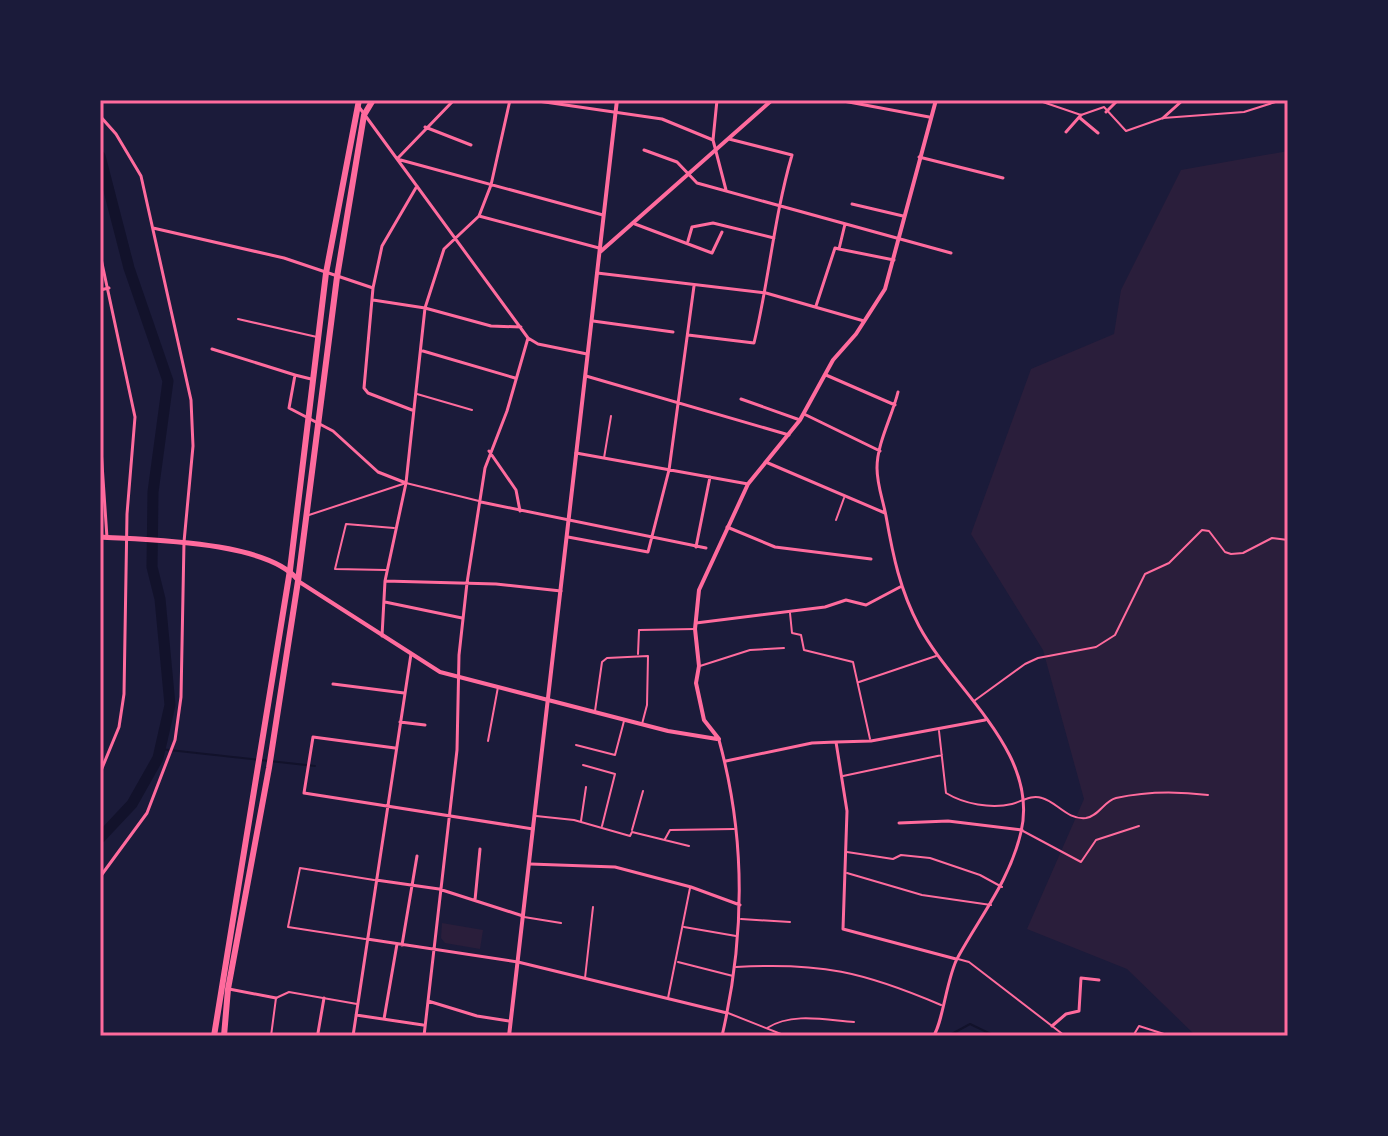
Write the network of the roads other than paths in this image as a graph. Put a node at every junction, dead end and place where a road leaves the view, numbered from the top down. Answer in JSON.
{"nodes":[{"id":1,"x":373,"y":100,"type":"edge"},
{"id":2,"x":454,"y":100,"type":"edge"},
{"id":3,"x":510,"y":100,"type":"edge"},
{"id":4,"x":531,"y":100,"type":"edge"},
{"id":5,"x":617,"y":100,"type":"edge"},
{"id":6,"x":717,"y":100,"type":"edge"},
{"id":7,"x":772,"y":100,"type":"edge"},
{"id":8,"x":838,"y":100,"type":"edge"},
{"id":9,"x":936,"y":100,"type":"edge"},
{"id":10,"x":1037,"y":100,"type":"edge"},
{"id":11,"x":1107,"y":100,"type":"edge"},
{"id":12,"x":1118,"y":100,"type":"edge"},
{"id":13,"x":1183,"y":100,"type":"edge"},
{"id":14,"x":1282,"y":100,"type":"edge"},
{"id":15,"x":356,"y":101,"type":"edge"},
{"id":16,"x":546,"y":101,"type":"edge"},
{"id":17,"x":1105,"y":110,"type":"junction"},
{"id":18,"x":616,"y":113,"type":"junction"},
{"id":19,"x":364,"y":115,"type":"junction"},
{"id":20,"x":100,"y":116,"type":"edge"},
{"id":21,"x":1080,"y":116,"type":"junction"},
{"id":22,"x":929,"y":117,"type":"junction"},
{"id":23,"x":1163,"y":118,"type":"junction"},
{"id":24,"x":425,"y":127,"type":"junction"},
{"id":25,"x":1066,"y":132,"type":"dead end"},
{"id":26,"x":1098,"y":133,"type":"dead end"},
{"id":27,"x":729,"y":139,"type":"junction"},
{"id":28,"x":713,"y":140,"type":"junction"},
{"id":29,"x":471,"y":145,"type":"dead end"},
{"id":30,"x":644,"y":150,"type":"dead end"},
{"id":31,"x":714,"y":152,"type":"junction"},
{"id":32,"x":919,"y":157,"type":"junction"},
{"id":33,"x":397,"y":159,"type":"junction"},
{"id":34,"x":690,"y":175,"type":"junction"},
{"id":35,"x":1003,"y":178,"type":"dead end"},
{"id":36,"x":491,"y":185,"type":"junction"},
{"id":37,"x":417,"y":186,"type":"junction"},
{"id":38,"x":726,"y":190,"type":"junction"},
{"id":39,"x":778,"y":204,"type":"junction"},
{"id":40,"x":852,"y":204,"type":"dead end"},
{"id":41,"x":603,"y":215,"type":"junction"},
{"id":42,"x":479,"y":216,"type":"junction"},
{"id":43,"x":905,"y":216,"type":"junction"},
{"id":44,"x":635,"y":224,"type":"junction"},
{"id":45,"x":845,"y":224,"type":"junction"},
{"id":46,"x":153,"y":228,"type":"junction"},
{"id":47,"x":722,"y":232,"type":"dead end"},
{"id":48,"x":456,"y":238,"type":"junction"},
{"id":49,"x":774,"y":238,"type":"junction"},
{"id":50,"x":900,"y":240,"type":"junction"},
{"id":51,"x":688,"y":241,"type":"junction"},
{"id":52,"x":839,"y":249,"type":"junction"},
{"id":53,"x":600,"y":250,"type":"junction"},
{"id":54,"x":951,"y":253,"type":"dead end"},
{"id":55,"x":100,"y":254,"type":"edge"},
{"id":56,"x":894,"y":260,"type":"junction"},
{"id":57,"x":326,"y":273,"type":"junction"},
{"id":58,"x":597,"y":273,"type":"junction"},
{"id":59,"x":337,"y":277,"type":"junction"},
{"id":60,"x":694,"y":286,"type":"junction"},
{"id":61,"x":109,"y":288,"type":"junction"},
{"id":62,"x":373,"y":288,"type":"junction"},
{"id":63,"x":100,"y":290,"type":"edge"},
{"id":64,"x":766,"y":293,"type":"junction"},
{"id":65,"x":373,"y":300,"type":"junction"},
{"id":66,"x":816,"y":306,"type":"junction"},
{"id":67,"x":425,"y":308,"type":"junction"},
{"id":68,"x":238,"y":319,"type":"dead end"},
{"id":69,"x":593,"y":321,"type":"junction"},
{"id":70,"x":865,"y":321,"type":"junction"},
{"id":71,"x":521,"y":327,"type":"junction"},
{"id":72,"x":673,"y":332,"type":"dead end"},
{"id":73,"x":688,"y":335,"type":"junction"},
{"id":74,"x":318,"y":338,"type":"junction"},
{"id":75,"x":528,"y":338,"type":"junction"},
{"id":76,"x":212,"y":349,"type":"dead end"},
{"id":77,"x":422,"y":350,"type":"junction"},
{"id":78,"x":587,"y":354,"type":"junction"},
{"id":79,"x":295,"y":375,"type":"junction"},
{"id":80,"x":826,"y":375,"type":"junction"},
{"id":81,"x":586,"y":376,"type":"junction"},
{"id":82,"x":515,"y":378,"type":"junction"},
{"id":83,"x":313,"y":379,"type":"junction"},
{"id":84,"x":898,"y":392,"type":"dead end"},
{"id":85,"x":416,"y":393,"type":"junction"},
{"id":86,"x":741,"y":399,"type":"dead end"},
{"id":87,"x":679,"y":400,"type":"junction"},
{"id":88,"x":895,"y":405,"type":"junction"},
{"id":89,"x":412,"y":410,"type":"junction"},
{"id":90,"x":472,"y":410,"type":"dead end"},
{"id":91,"x":804,"y":414,"type":"junction"},
{"id":92,"x":611,"y":416,"type":"dead end"},
{"id":93,"x":308,"y":418,"type":"junction"},
{"id":94,"x":800,"y":420,"type":"junction"},
{"id":95,"x":317,"y":421,"type":"junction"},
{"id":96,"x":100,"y":434,"type":"edge"},
{"id":97,"x":789,"y":435,"type":"junction"},
{"id":98,"x":489,"y":451,"type":"junction"},
{"id":99,"x":880,"y":451,"type":"junction"},
{"id":100,"x":576,"y":453,"type":"junction"},
{"id":101,"x":604,"y":458,"type":"junction"},
{"id":102,"x":768,"y":463,"type":"junction"},
{"id":103,"x":669,"y":470,"type":"junction"},
{"id":104,"x":710,"y":477,"type":"junction"},
{"id":105,"x":406,"y":483,"type":"junction"},
{"id":106,"x":748,"y":484,"type":"junction"},
{"id":107,"x":844,"y":497,"type":"junction"},
{"id":108,"x":481,"y":502,"type":"junction"},
{"id":109,"x":520,"y":511,"type":"junction"},
{"id":110,"x":885,"y":513,"type":"junction"},
{"id":111,"x":305,"y":516,"type":"junction"},
{"id":112,"x":569,"y":519,"type":"junction"},
{"id":113,"x":836,"y":520,"type":"dead end"},
{"id":114,"x":727,"y":527,"type":"junction"},
{"id":115,"x":394,"y":528,"type":"junction"},
{"id":116,"x":103,"y":537,"type":"edge"},
{"id":117,"x":568,"y":537,"type":"junction"},
{"id":118,"x":653,"y":537,"type":"junction"},
{"id":119,"x":126,"y":538,"type":"junction"},
{"id":120,"x":1288,"y":540,"type":"edge"},
{"id":121,"x":181,"y":541,"type":"junction"},
{"id":122,"x":696,"y":547,"type":"junction"},
{"id":123,"x":706,"y":548,"type":"dead end"},
{"id":124,"x":871,"y":559,"type":"dead end"},
{"id":125,"x":290,"y":570,"type":"junction"},
{"id":126,"x":387,"y":570,"type":"junction"},
{"id":127,"x":298,"y":581,"type":"junction"},
{"id":128,"x":385,"y":581,"type":"junction"},
{"id":129,"x":467,"y":583,"type":"junction"},
{"id":130,"x":901,"y":587,"type":"junction"},
{"id":131,"x":561,"y":591,"type":"junction"},
{"id":132,"x":385,"y":602,"type":"junction"},
{"id":133,"x":790,"y":612,"type":"junction"},
{"id":134,"x":462,"y":618,"type":"junction"},
{"id":135,"x":696,"y":626,"type":"junction"},
{"id":136,"x":382,"y":636,"type":"junction"},
{"id":137,"x":784,"y":648,"type":"dead end"},
{"id":138,"x":411,"y":654,"type":"junction"},
{"id":139,"x":638,"y":656,"type":"junction"},
{"id":140,"x":937,"y":656,"type":"junction"},
{"id":141,"x":699,"y":666,"type":"junction"},
{"id":142,"x":460,"y":679,"type":"junction"},
{"id":143,"x":859,"y":682,"type":"junction"},
{"id":144,"x":333,"y":684,"type":"dead end"},
{"id":145,"x":498,"y":687,"type":"junction"},
{"id":146,"x":404,"y":693,"type":"junction"},
{"id":147,"x":548,"y":701,"type":"junction"},
{"id":148,"x":973,"y":701,"type":"junction"},
{"id":149,"x":595,"y":713,"type":"junction"},
{"id":150,"x":625,"y":720,"type":"junction"},
{"id":151,"x":985,"y":720,"type":"junction"},
{"id":152,"x":400,"y":722,"type":"junction"},
{"id":153,"x":642,"y":724,"type":"junction"},
{"id":154,"x":425,"y":725,"type":"dead end"},
{"id":155,"x":939,"y":730,"type":"junction"},
{"id":156,"x":719,"y":739,"type":"junction"},
{"id":157,"x":488,"y":741,"type":"dead end"},
{"id":158,"x":871,"y":741,"type":"junction"},
{"id":159,"x":836,"y":742,"type":"junction"},
{"id":160,"x":576,"y":745,"type":"dead end"},
{"id":161,"x":395,"y":748,"type":"junction"},
{"id":162,"x":942,"y":755,"type":"junction"},
{"id":163,"x":726,"y":761,"type":"junction"},
{"id":164,"x":583,"y":765,"type":"dead end"},
{"id":165,"x":100,"y":773,"type":"edge"},
{"id":166,"x":842,"y":776,"type":"junction"},
{"id":167,"x":586,"y":787,"type":"dead end"},
{"id":168,"x":643,"y":791,"type":"dead end"},
{"id":169,"x":1208,"y":795,"type":"dead end"},
{"id":170,"x":1023,"y":798,"type":"junction"},
{"id":171,"x":386,"y":806,"type":"junction"},
{"id":172,"x":448,"y":815,"type":"junction"},
{"id":173,"x":535,"y":816,"type":"junction"},
{"id":174,"x":581,"y":822,"type":"junction"},
{"id":175,"x":899,"y":823,"type":"dead end"},
{"id":176,"x":1139,"y":826,"type":"dead end"},
{"id":177,"x":534,"y":829,"type":"junction"},
{"id":178,"x":602,"y":829,"type":"junction"},
{"id":179,"x":736,"y":829,"type":"junction"},
{"id":180,"x":1022,"y":830,"type":"junction"},
{"id":181,"x":632,"y":832,"type":"junction"},
{"id":182,"x":664,"y":840,"type":"junction"},
{"id":183,"x":689,"y":846,"type":"dead end"},
{"id":184,"x":480,"y":849,"type":"dead end"},
{"id":185,"x":847,"y":852,"type":"junction"},
{"id":186,"x":417,"y":856,"type":"dead end"},
{"id":187,"x":530,"y":864,"type":"junction"},
{"id":188,"x":846,"y":873,"type":"junction"},
{"id":189,"x":100,"y":877,"type":"edge"},
{"id":190,"x":374,"y":880,"type":"junction"},
{"id":191,"x":412,"y":885,"type":"junction"},
{"id":192,"x":691,"y":887,"type":"junction"},
{"id":193,"x":1002,"y":887,"type":"junction"},
{"id":194,"x":439,"y":889,"type":"junction"},
{"id":195,"x":475,"y":900,"type":"junction"},
{"id":196,"x":740,"y":905,"type":"junction"},
{"id":197,"x":991,"y":905,"type":"junction"},
{"id":198,"x":593,"y":907,"type":"dead end"},
{"id":199,"x":523,"y":916,"type":"junction"},
{"id":200,"x":741,"y":919,"type":"junction"},
{"id":201,"x":790,"y":922,"type":"dead end"},
{"id":202,"x":561,"y":923,"type":"dead end"},
{"id":203,"x":683,"y":927,"type":"junction"},
{"id":204,"x":739,"y":937,"type":"junction"},
{"id":205,"x":365,"y":939,"type":"junction"},
{"id":206,"x":400,"y":944,"type":"junction"},
{"id":207,"x":433,"y":950,"type":"junction"},
{"id":208,"x":956,"y":959,"type":"junction"},
{"id":209,"x":677,"y":961,"type":"junction"},
{"id":210,"x":518,"y":962,"type":"junction"},
{"id":211,"x":734,"y":967,"type":"junction"},
{"id":212,"x":733,"y":976,"type":"junction"},
{"id":213,"x":585,"y":978,"type":"junction"},
{"id":214,"x":1099,"y":980,"type":"dead end"},
{"id":215,"x":228,"y":989,"type":"junction"},
{"id":216,"x":276,"y":998,"type":"junction"},
{"id":217,"x":324,"y":998,"type":"junction"},
{"id":218,"x":668,"y":998,"type":"junction"},
{"id":219,"x":428,"y":1001,"type":"junction"},
{"id":220,"x":357,"y":1004,"type":"junction"},
{"id":221,"x":941,"y":1005,"type":"junction"},
{"id":222,"x":727,"y":1013,"type":"junction"},
{"id":223,"x":356,"y":1015,"type":"junction"},
{"id":224,"x":384,"y":1019,"type":"junction"},
{"id":225,"x":511,"y":1021,"type":"junction"},
{"id":226,"x":854,"y":1022,"type":"dead end"},
{"id":227,"x":425,"y":1025,"type":"junction"},
{"id":228,"x":1052,"y":1026,"type":"junction"},
{"id":229,"x":767,"y":1028,"type":"junction"},
{"id":230,"x":318,"y":1033,"type":"dead end"},
{"id":231,"x":1167,"y":1035,"type":"edge"},
{"id":232,"x":214,"y":1036,"type":"edge"},
{"id":233,"x":224,"y":1036,"type":"edge"},
{"id":234,"x":271,"y":1036,"type":"edge"},
{"id":235,"x":353,"y":1036,"type":"edge"},
{"id":236,"x":424,"y":1036,"type":"edge"},
{"id":237,"x":509,"y":1036,"type":"edge"},
{"id":238,"x":722,"y":1036,"type":"edge"},
{"id":239,"x":786,"y":1036,"type":"edge"},
{"id":240,"x":933,"y":1036,"type":"edge"},
{"id":241,"x":1065,"y":1036,"type":"edge"},
{"id":242,"x":1133,"y":1036,"type":"edge"}],
"edges":[{"from":1,"to":19,"type":"main road"},
{"from":2,"to":24,"type":"street"},
{"from":3,"to":36,"type":"street"},
{"from":4,"to":16,"type":"street"},
{"from":5,"to":18,"type":"street"},
{"from":6,"to":28,"type":"street"},
{"from":7,"to":27,"type":"street"},
{"from":8,"to":22,"type":"street"},
{"from":9,"to":22,"type":"street"},
{"from":10,"to":21,"type":"lane"},
{"from":11,"to":17,"type":"lane"},
{"from":12,"to":17,"type":"street"},
{"from":13,"to":23,"type":"street"},
{"from":14,"to":23,"type":"lane"},
{"from":15,"to":19,"type":"street"},
{"from":15,"to":57,"type":"main road"},
{"from":16,"to":18,"type":"street"},
{"from":17,"to":21,"type":"lane"},
{"from":17,"to":23,"type":"lane"},
{"from":18,"to":28,"type":"street"},
{"from":18,"to":41,"type":"street"},
{"from":19,"to":33,"type":"street"},
{"from":19,"to":59,"type":"main road"},
{"from":20,"to":46,"type":"street"},
{"from":21,"to":25,"type":"street"},
{"from":21,"to":26,"type":"street"},
{"from":22,"to":32,"type":"street"},
{"from":24,"to":29,"type":"street"},
{"from":24,"to":33,"type":"street"},
{"from":27,"to":31,"type":"street"},
{"from":27,"to":39,"type":"street"},
{"from":28,"to":31,"type":"street"},
{"from":30,"to":34,"type":"street"},
{"from":31,"to":34,"type":"street"},
{"from":31,"to":38,"type":"street"},
{"from":32,"to":35,"type":"street"},
{"from":32,"to":43,"type":"street"},
{"from":33,"to":36,"type":"street"},
{"from":33,"to":37,"type":"street"},
{"from":34,"to":38,"type":"street"},
{"from":34,"to":44,"type":"street"},
{"from":36,"to":41,"type":"street"},
{"from":36,"to":42,"type":"street"},
{"from":37,"to":48,"type":"street"},
{"from":37,"to":62,"type":"street"},
{"from":38,"to":39,"type":"street"},
{"from":39,"to":45,"type":"street"},
{"from":39,"to":49,"type":"street"},
{"from":40,"to":43,"type":"street"},
{"from":41,"to":53,"type":"street"},
{"from":42,"to":48,"type":"street"},
{"from":42,"to":53,"type":"street"},
{"from":43,"to":50,"type":"street"},
{"from":44,"to":51,"type":"street"},
{"from":44,"to":53,"type":"street"},
{"from":45,"to":50,"type":"street"},
{"from":45,"to":52,"type":"street"},
{"from":46,"to":57,"type":"street"},
{"from":46,"to":121,"type":"street"},
{"from":47,"to":51,"type":"street"},
{"from":48,"to":67,"type":"street"},
{"from":48,"to":71,"type":"street"},
{"from":49,"to":51,"type":"street"},
{"from":49,"to":64,"type":"street"},
{"from":50,"to":54,"type":"street"},
{"from":50,"to":56,"type":"street"},
{"from":52,"to":56,"type":"street"},
{"from":52,"to":66,"type":"street"},
{"from":53,"to":58,"type":"street"},
{"from":55,"to":61,"type":"street"},
{"from":56,"to":70,"type":"street"},
{"from":57,"to":59,"type":"street"},
{"from":57,"to":74,"type":"main road"},
{"from":58,"to":60,"type":"street"},
{"from":58,"to":69,"type":"street"},
{"from":59,"to":62,"type":"street"},
{"from":59,"to":95,"type":"main road"},
{"from":60,"to":64,"type":"street"},
{"from":60,"to":73,"type":"street"},
{"from":61,"to":63,"type":"street"},
{"from":61,"to":119,"type":"street"},
{"from":62,"to":65,"type":"street"},
{"from":64,"to":66,"type":"street"},
{"from":64,"to":73,"type":"street"},
{"from":65,"to":67,"type":"street"},
{"from":65,"to":89,"type":"street"},
{"from":66,"to":70,"type":"street"},
{"from":67,"to":71,"type":"street"},
{"from":67,"to":77,"type":"street"},
{"from":68,"to":74,"type":"lane"},
{"from":69,"to":72,"type":"street"},
{"from":69,"to":78,"type":"street"},
{"from":70,"to":80,"type":"street"},
{"from":71,"to":75,"type":"street"},
{"from":73,"to":87,"type":"street"},
{"from":74,"to":83,"type":"main road"},
{"from":75,"to":78,"type":"street"},
{"from":75,"to":82,"type":"street"},
{"from":76,"to":79,"type":"street"},
{"from":77,"to":82,"type":"street"},
{"from":77,"to":85,"type":"street"},
{"from":78,"to":81,"type":"street"},
{"from":79,"to":83,"type":"street"},
{"from":79,"to":93,"type":"street"},
{"from":80,"to":88,"type":"street"},
{"from":80,"to":91,"type":"street"},
{"from":81,"to":87,"type":"street"},
{"from":81,"to":100,"type":"street"},
{"from":82,"to":98,"type":"street"},
{"from":83,"to":93,"type":"main road"},
{"from":84,"to":88,"type":"street"},
{"from":85,"to":89,"type":"street"},
{"from":85,"to":90,"type":"lane"},
{"from":86,"to":94,"type":"street"},
{"from":87,"to":97,"type":"street"},
{"from":87,"to":103,"type":"street"},
{"from":88,"to":99,"type":"street"},
{"from":89,"to":105,"type":"street"},
{"from":91,"to":94,"type":"street"},
{"from":91,"to":99,"type":"street"},
{"from":92,"to":101,"type":"lane"},
{"from":93,"to":95,"type":"street"},
{"from":93,"to":125,"type":"main road"},
{"from":94,"to":97,"type":"street"},
{"from":95,"to":105,"type":"street"},
{"from":95,"to":111,"type":"main road"},
{"from":96,"to":116,"type":"street"},
{"from":97,"to":102,"type":"street"},
{"from":98,"to":108,"type":"street"},
{"from":98,"to":109,"type":"street"},
{"from":99,"to":110,"type":"street"},
{"from":100,"to":101,"type":"street"},
{"from":100,"to":112,"type":"street"},
{"from":101,"to":103,"type":"street"},
{"from":102,"to":106,"type":"street"},
{"from":102,"to":107,"type":"street"},
{"from":103,"to":104,"type":"street"},
{"from":103,"to":118,"type":"street"},
{"from":104,"to":106,"type":"street"},
{"from":104,"to":122,"type":"street"},
{"from":105,"to":108,"type":"lane"},
{"from":105,"to":111,"type":"lane"},
{"from":105,"to":115,"type":"street"},
{"from":106,"to":114,"type":"street"},
{"from":107,"to":110,"type":"street"},
{"from":107,"to":113,"type":"lane"},
{"from":108,"to":109,"type":"street"},
{"from":108,"to":129,"type":"street"},
{"from":109,"to":112,"type":"street"},
{"from":110,"to":130,"type":"street"},
{"from":111,"to":127,"type":"main road"},
{"from":112,"to":117,"type":"street"},
{"from":112,"to":118,"type":"street"},
{"from":114,"to":124,"type":"street"},
{"from":114,"to":135,"type":"street"},
{"from":115,"to":126,"type":"street"},
{"from":115,"to":126,"type":"lane"},
{"from":116,"to":119,"type":"main road"},
{"from":117,"to":118,"type":"street"},
{"from":117,"to":131,"type":"street"},
{"from":118,"to":122,"type":"street"},
{"from":119,"to":121,"type":"main road"},
{"from":119,"to":165,"type":"street"},
{"from":120,"to":148,"type":"lane"},
{"from":121,"to":125,"type":"main road"},
{"from":121,"to":189,"type":"street"},
{"from":122,"to":123,"type":"street"},
{"from":125,"to":127,"type":"main road"},
{"from":125,"to":232,"type":"main road"},
{"from":126,"to":128,"type":"street"},
{"from":127,"to":136,"type":"street"},
{"from":127,"to":215,"type":"main road"},
{"from":128,"to":129,"type":"street"},
{"from":128,"to":132,"type":"street"},
{"from":129,"to":131,"type":"street"},
{"from":129,"to":134,"type":"street"},
{"from":130,"to":133,"type":"street"},
{"from":130,"to":140,"type":"street"},
{"from":131,"to":147,"type":"street"},
{"from":132,"to":134,"type":"street"},
{"from":132,"to":136,"type":"street"},
{"from":133,"to":135,"type":"street"},
{"from":133,"to":143,"type":"lane"},
{"from":134,"to":142,"type":"street"},
{"from":135,"to":139,"type":"lane"},
{"from":135,"to":141,"type":"street"},
{"from":136,"to":138,"type":"street"},
{"from":137,"to":141,"type":"lane"},
{"from":138,"to":142,"type":"street"},
{"from":138,"to":146,"type":"street"},
{"from":139,"to":149,"type":"lane"},
{"from":139,"to":153,"type":"lane"},
{"from":140,"to":143,"type":"lane"},
{"from":140,"to":148,"type":"street"},
{"from":141,"to":156,"type":"street"},
{"from":142,"to":145,"type":"street"},
{"from":142,"to":172,"type":"street"},
{"from":143,"to":158,"type":"lane"},
{"from":144,"to":146,"type":"street"},
{"from":145,"to":147,"type":"street"},
{"from":145,"to":157,"type":"lane"},
{"from":146,"to":152,"type":"street"},
{"from":147,"to":149,"type":"street"},
{"from":147,"to":173,"type":"street"},
{"from":148,"to":151,"type":"street"},
{"from":149,"to":150,"type":"street"},
{"from":150,"to":153,"type":"street"},
{"from":150,"to":160,"type":"lane"},
{"from":151,"to":155,"type":"street"},
{"from":151,"to":170,"type":"street"},
{"from":152,"to":154,"type":"street"},
{"from":152,"to":161,"type":"street"},
{"from":153,"to":156,"type":"street"},
{"from":155,"to":158,"type":"street"},
{"from":155,"to":162,"type":"lane"},
{"from":156,"to":163,"type":"street"},
{"from":158,"to":159,"type":"street"},
{"from":159,"to":163,"type":"street"},
{"from":159,"to":166,"type":"street"},
{"from":161,"to":171,"type":"street"},
{"from":161,"to":171,"type":"street"},
{"from":162,"to":166,"type":"lane"},
{"from":162,"to":170,"type":"lane"},
{"from":163,"to":179,"type":"street"},
{"from":164,"to":178,"type":"lane"},
{"from":166,"to":185,"type":"street"},
{"from":167,"to":174,"type":"lane"},
{"from":168,"to":181,"type":"lane"},
{"from":169,"to":170,"type":"lane"},
{"from":170,"to":180,"type":"street"},
{"from":171,"to":172,"type":"street"},
{"from":171,"to":190,"type":"street"},
{"from":172,"to":177,"type":"street"},
{"from":172,"to":194,"type":"street"},
{"from":173,"to":174,"type":"lane"},
{"from":173,"to":177,"type":"street"},
{"from":174,"to":178,"type":"lane"},
{"from":175,"to":180,"type":"street"},
{"from":176,"to":180,"type":"lane"},
{"from":177,"to":187,"type":"street"},
{"from":178,"to":181,"type":"lane"},
{"from":179,"to":182,"type":"lane"},
{"from":179,"to":196,"type":"street"},
{"from":180,"to":193,"type":"street"},
{"from":181,"to":182,"type":"lane"},
{"from":182,"to":183,"type":"lane"},
{"from":184,"to":195,"type":"street"},
{"from":185,"to":188,"type":"street"},
{"from":185,"to":193,"type":"lane"},
{"from":186,"to":191,"type":"street"},
{"from":187,"to":192,"type":"street"},
{"from":187,"to":199,"type":"street"},
{"from":188,"to":197,"type":"lane"},
{"from":188,"to":208,"type":"street"},
{"from":190,"to":191,"type":"street"},
{"from":190,"to":205,"type":"street"},
{"from":190,"to":205,"type":"lane"},
{"from":191,"to":194,"type":"street"},
{"from":191,"to":206,"type":"street"},
{"from":192,"to":196,"type":"street"},
{"from":192,"to":203,"type":"lane"},
{"from":193,"to":197,"type":"street"},
{"from":194,"to":195,"type":"street"},
{"from":194,"to":207,"type":"street"},
{"from":195,"to":199,"type":"street"},
{"from":196,"to":200,"type":"street"},
{"from":197,"to":208,"type":"street"},
{"from":198,"to":213,"type":"lane"},
{"from":199,"to":202,"type":"lane"},
{"from":199,"to":210,"type":"street"},
{"from":200,"to":201,"type":"lane"},
{"from":200,"to":204,"type":"street"},
{"from":203,"to":204,"type":"lane"},
{"from":203,"to":209,"type":"lane"},
{"from":204,"to":211,"type":"street"},
{"from":205,"to":206,"type":"street"},
{"from":205,"to":220,"type":"street"},
{"from":206,"to":207,"type":"street"},
{"from":206,"to":224,"type":"street"},
{"from":207,"to":210,"type":"street"},
{"from":207,"to":219,"type":"street"},
{"from":208,"to":221,"type":"street"},
{"from":208,"to":228,"type":"lane"},
{"from":209,"to":212,"type":"lane"},
{"from":209,"to":218,"type":"lane"},
{"from":210,"to":213,"type":"street"},
{"from":210,"to":225,"type":"street"},
{"from":211,"to":212,"type":"street"},
{"from":211,"to":221,"type":"lane"},
{"from":212,"to":222,"type":"street"},
{"from":213,"to":218,"type":"street"},
{"from":214,"to":228,"type":"street"},
{"from":215,"to":216,"type":"street"},
{"from":215,"to":233,"type":"main road"},
{"from":216,"to":217,"type":"lane"},
{"from":216,"to":234,"type":"lane"},
{"from":217,"to":220,"type":"lane"},
{"from":217,"to":230,"type":"street"},
{"from":218,"to":222,"type":"street"},
{"from":219,"to":225,"type":"street"},
{"from":219,"to":227,"type":"street"},
{"from":220,"to":223,"type":"street"},
{"from":221,"to":240,"type":"street"},
{"from":222,"to":229,"type":"lane"},
{"from":222,"to":238,"type":"street"},
{"from":223,"to":224,"type":"street"},
{"from":223,"to":235,"type":"street"},
{"from":224,"to":227,"type":"street"},
{"from":225,"to":237,"type":"street"},
{"from":226,"to":229,"type":"lane"},
{"from":227,"to":236,"type":"street"},
{"from":228,"to":241,"type":"lane"},
{"from":229,"to":239,"type":"lane"},
{"from":231,"to":242,"type":"lane"}]}
